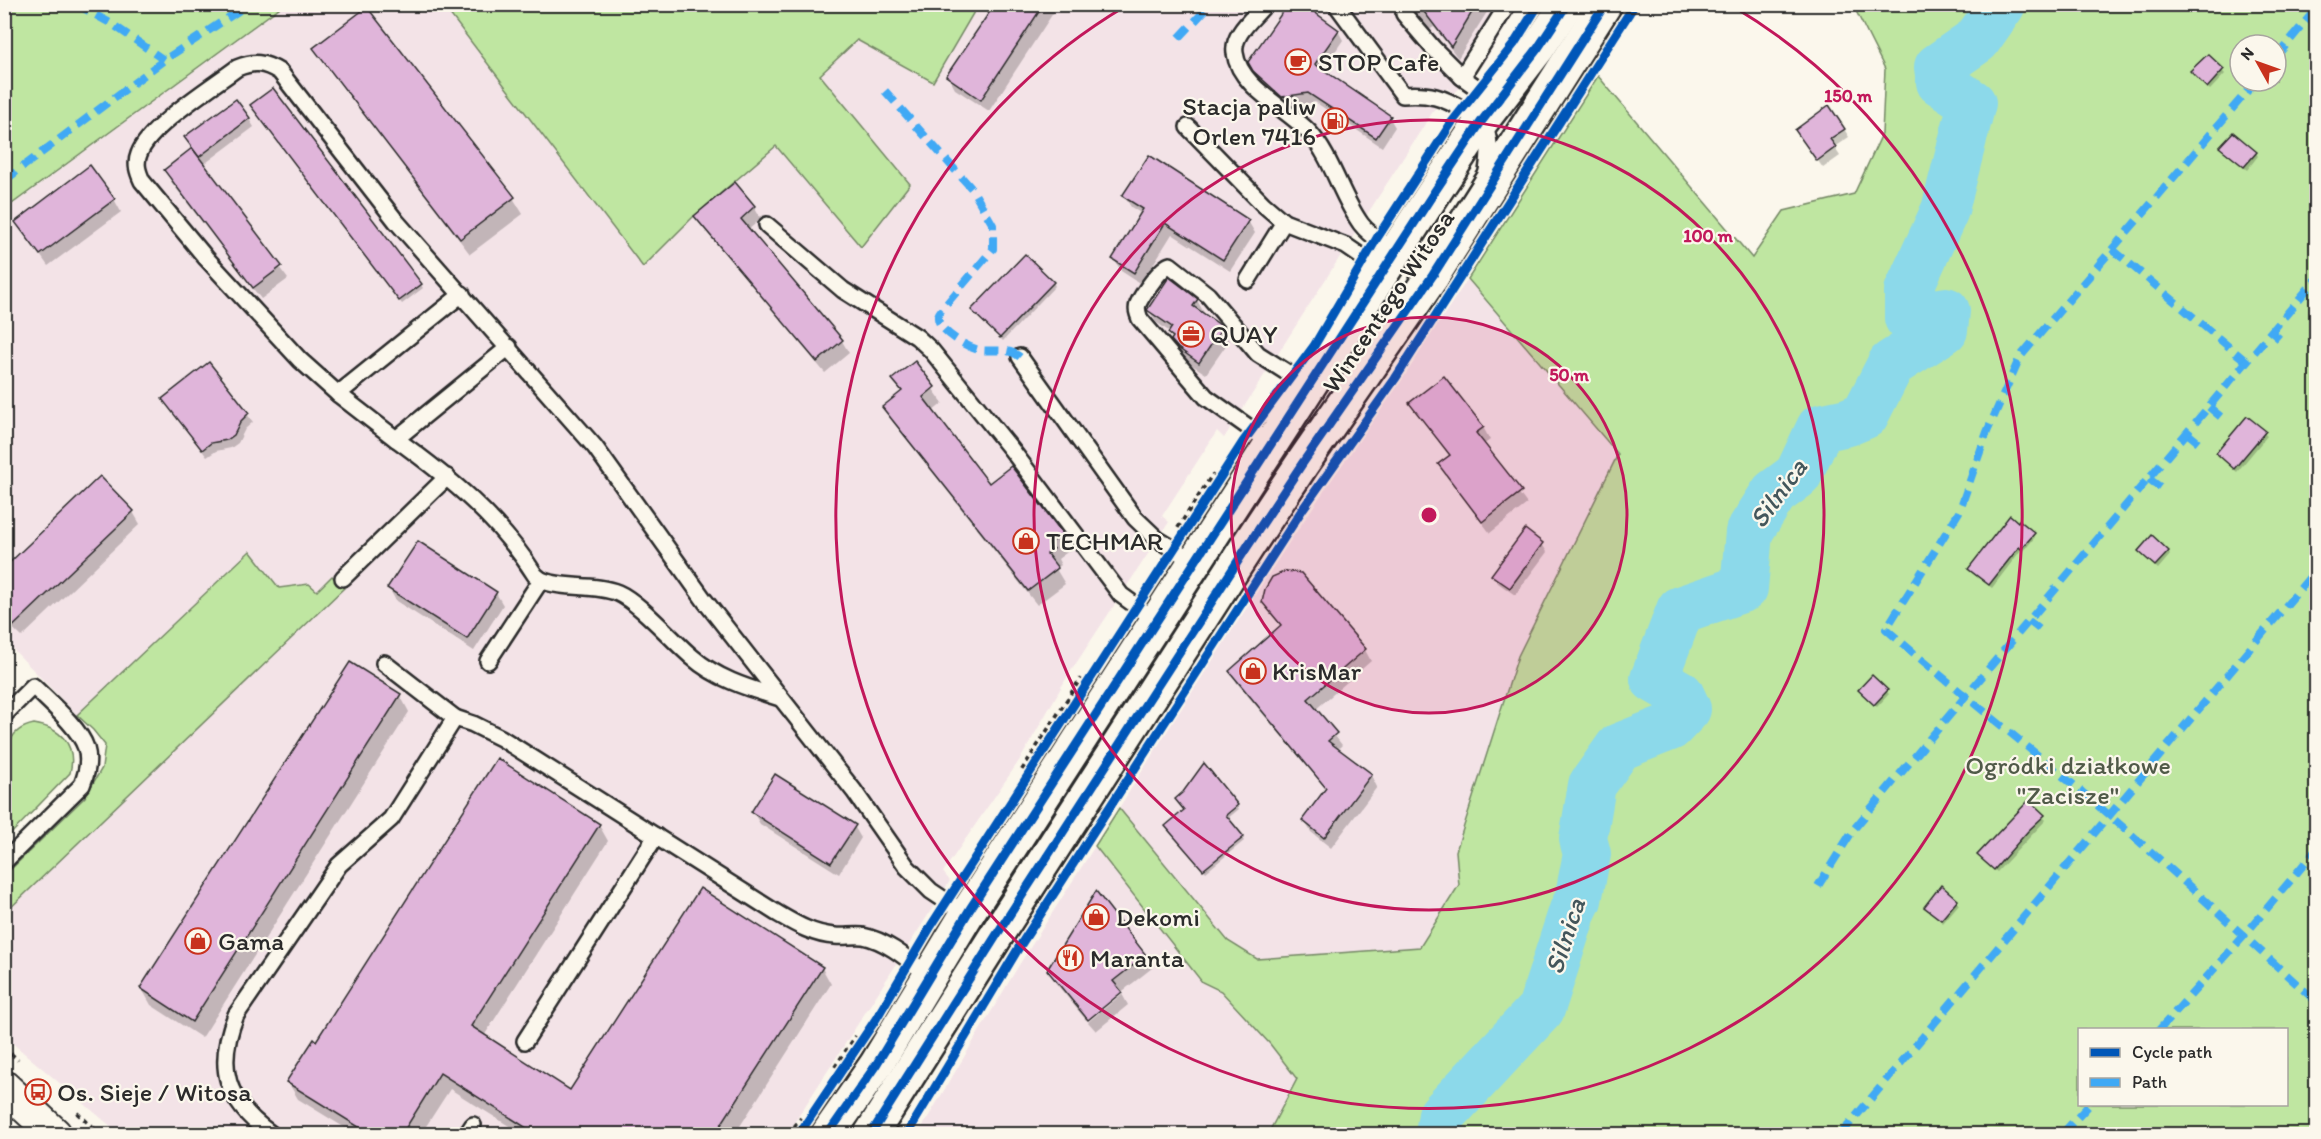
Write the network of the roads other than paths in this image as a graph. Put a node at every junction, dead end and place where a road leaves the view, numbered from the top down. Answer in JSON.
{"nodes":[{"id":1,"x":1265,"y":4,"type":"edge"},
{"id":2,"x":1336,"y":4,"type":"edge"},
{"id":3,"x":1508,"y":4,"type":"edge"},
{"id":4,"x":1567,"y":4,"type":"edge"},
{"id":5,"x":1605,"y":4,"type":"edge"},
{"id":6,"x":1404,"y":14,"type":"dead end"},
{"id":7,"x":1462,"y":77,"type":"junction"},
{"id":8,"x":1489,"y":112,"type":"junction"},
{"id":9,"x":1188,"y":127,"type":"dead end"},
{"id":10,"x":1481,"y":200,"type":"junction"},
{"id":11,"x":1284,"y":222,"type":"junction"},
{"id":12,"x":767,"y":225,"type":"dead end"},
{"id":13,"x":1390,"y":262,"type":"junction"},
{"id":14,"x":1248,"y":280,"type":"dead end"},
{"id":15,"x":462,"y":294,"type":"junction"},
{"id":16,"x":509,"y":347,"type":"junction"},
{"id":17,"x":1020,"y":357,"type":"dead end"},
{"id":18,"x":1310,"y":387,"type":"junction"},
{"id":19,"x":338,"y":394,"type":"junction"},
{"id":20,"x":396,"y":439,"type":"junction"},
{"id":21,"x":1272,"y":444,"type":"junction"},
{"id":22,"x":447,"y":477,"type":"junction"},
{"id":23,"x":1184,"y":556,"type":"junction"},
{"id":24,"x":343,"y":578,"type":"dead end"},
{"id":25,"x":541,"y":580,"type":"junction"},
{"id":26,"x":1157,"y":621,"type":"junction"},
{"id":27,"x":488,"y":661,"type":"dead end"},
{"id":28,"x":384,"y":663,"type":"dead end"},
{"id":29,"x":780,"y":698,"type":"junction"},
{"id":30,"x":4,"y":715,"type":"edge"},
{"id":31,"x":455,"y":718,"type":"junction"},
{"id":32,"x":656,"y":836,"type":"junction"},
{"id":33,"x":4,"y":862,"type":"edge"},
{"id":34,"x":967,"y":915,"type":"junction"},
{"id":35,"x":930,"y":976,"type":"junction"},
{"id":36,"x":525,"y":1041,"type":"dead end"},
{"id":37,"x":4,"y":1087,"type":"edge"},
{"id":38,"x":819,"y":1126,"type":"edge"},
{"id":39,"x":55,"y":1134,"type":"edge"},
{"id":40,"x":271,"y":1134,"type":"edge"},
{"id":41,"x":871,"y":1134,"type":"edge"}],
"edges":[{"from":1,"to":13,"type":"lane"},
{"from":2,"to":8,"type":"lane"},
{"from":3,"to":7,"type":"lane"},
{"from":4,"to":8,"type":"main road","name":"Wincentego Witosa"},
{"from":5,"to":10,"type":"main road","name":"Wincentego Witosa"},
{"from":6,"to":7,"type":"lane"},
{"from":7,"to":8,"type":"lane"},
{"from":8,"to":10,"type":"lane"},
{"from":8,"to":13,"type":"main road","name":"Wincentego Witosa"},
{"from":9,"to":11,"type":"lane"},
{"from":10,"to":41,"type":"main road","name":"Wincentego Witosa"},
{"from":11,"to":13,"type":"lane"},
{"from":11,"to":14,"type":"lane"},
{"from":12,"to":26,"type":"lane"},
{"from":13,"to":18,"type":"main road","name":"Wincentego Witosa"},
{"from":15,"to":16,"type":"lane"},
{"from":15,"to":19,"type":"lane"},
{"from":15,"to":19,"type":"lane"},
{"from":16,"to":20,"type":"lane"},
{"from":16,"to":29,"type":"lane"},
{"from":17,"to":23,"type":"lane"},
{"from":18,"to":21,"type":"main road","name":"Wincentego Witosa"},
{"from":18,"to":21,"type":"lane"},
{"from":19,"to":20,"type":"lane"},
{"from":20,"to":22,"type":"lane"},
{"from":21,"to":23,"type":"main road","name":"Wincentego Witosa"},
{"from":22,"to":24,"type":"lane"},
{"from":22,"to":25,"type":"lane"},
{"from":23,"to":26,"type":"main road","name":"Wincentego Witosa"},
{"from":25,"to":27,"type":"lane"},
{"from":25,"to":29,"type":"lane"},
{"from":26,"to":34,"type":"main road","name":"Wincentego Witosa"},
{"from":28,"to":31,"type":"lane"},
{"from":29,"to":34,"type":"lane"},
{"from":30,"to":33,"type":"lane"},
{"from":31,"to":32,"type":"lane"},
{"from":31,"to":40,"type":"lane"},
{"from":32,"to":35,"type":"lane"},
{"from":32,"to":36,"type":"lane"},
{"from":34,"to":35,"type":"main road","name":"Wincentego Witosa"},
{"from":35,"to":38,"type":"main road","name":"Wincentego Witosa"},
{"from":37,"to":39,"type":"street"}]}
